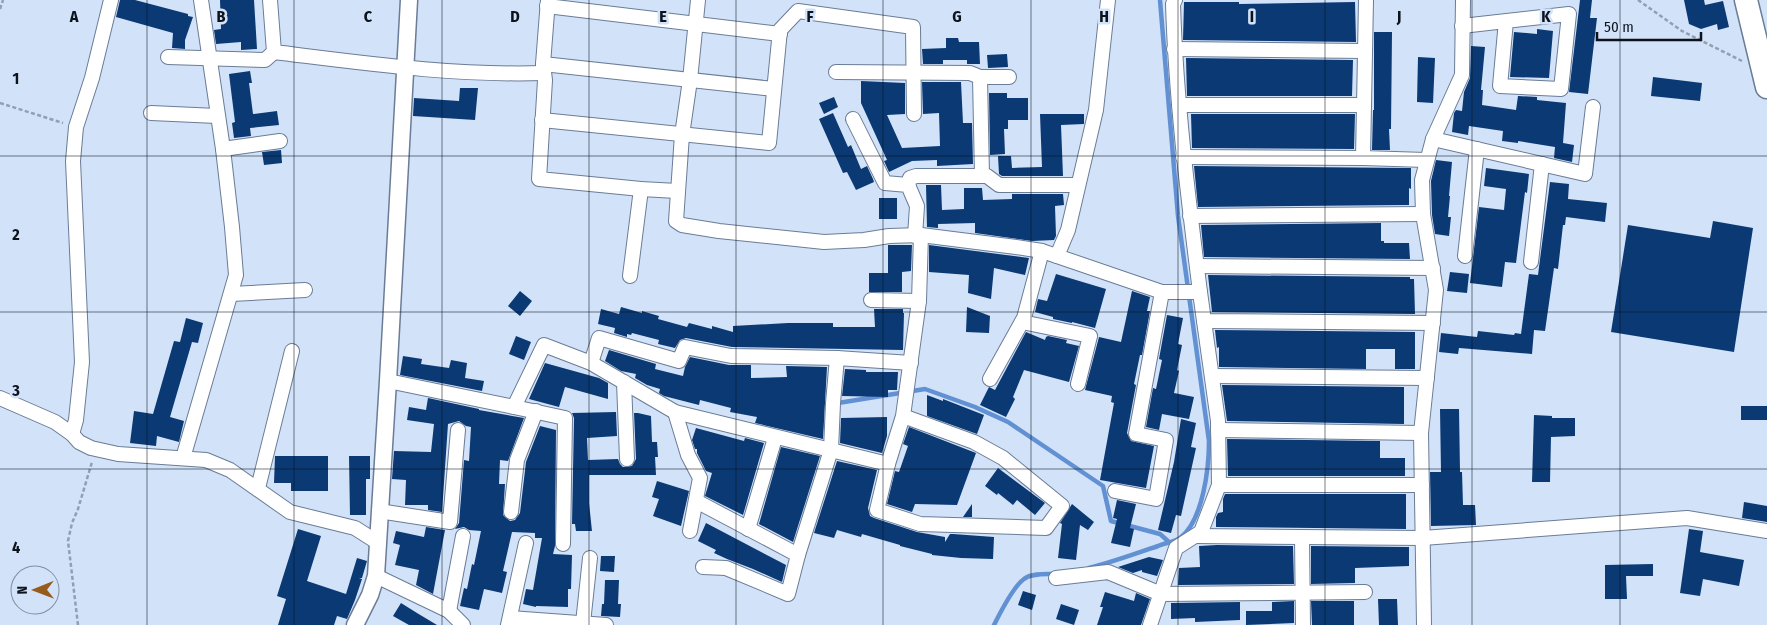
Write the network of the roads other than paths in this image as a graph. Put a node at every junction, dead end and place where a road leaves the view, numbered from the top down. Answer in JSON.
{"nodes":[{"id":1,"x":111,"y":0,"type":"edge"},
{"id":2,"x":201,"y":0,"type":"edge"},
{"id":3,"x":270,"y":0,"type":"edge"},
{"id":4,"x":409,"y":0,"type":"edge"},
{"id":5,"x":698,"y":0,"type":"edge"},
{"id":6,"x":1108,"y":0,"type":"edge"},
{"id":7,"x":1175,"y":0,"type":"edge"},
{"id":8,"x":1366,"y":0,"type":"edge"},
{"id":9,"x":1463,"y":0,"type":"edge"},
{"id":10,"x":1746,"y":0,"type":"edge"},
{"id":11,"x":547,"y":3,"type":"edge"},
{"id":12,"x":1506,"y":21,"type":"junction"},
{"id":13,"x":696,"y":23,"type":"junction"},
{"id":14,"x":1462,"y":26,"type":"junction"},
{"id":15,"x":780,"y":34,"type":"junction"},
{"id":16,"x":1174,"y":49,"type":"junction"},
{"id":17,"x":1365,"y":51,"type":"junction"},
{"id":18,"x":274,"y":52,"type":"junction"},
{"id":19,"x":168,"y":57,"type":"dead end"},
{"id":20,"x":209,"y":58,"type":"junction"},
{"id":21,"x":405,"y":68,"type":"junction"},
{"id":22,"x":544,"y":69,"type":"junction"},
{"id":23,"x":836,"y":72,"type":"dead end"},
{"id":24,"x":914,"y":72,"type":"junction"},
{"id":25,"x":980,"y":77,"type":"junction"},
{"id":26,"x":1009,"y":77,"type":"dead end"},
{"id":27,"x":1765,"y":79,"type":"edge"},
{"id":28,"x":690,"y":80,"type":"junction"},
{"id":29,"x":774,"y":89,"type":"junction"},
{"id":30,"x":1179,"y":105,"type":"junction"},
{"id":31,"x":1364,"y":105,"type":"junction"},
{"id":32,"x":1593,"y":107,"type":"dead end"},
{"id":33,"x":151,"y":113,"type":"dead end"},
{"id":34,"x":914,"y":114,"type":"dead end"},
{"id":35,"x":217,"y":116,"type":"junction"},
{"id":36,"x":853,"y":119,"type":"dead end"},
{"id":37,"x":542,"y":120,"type":"junction"},
{"id":38,"x":682,"y":135,"type":"junction"},
{"id":39,"x":1433,"y":138,"type":"junction"},
{"id":40,"x":280,"y":141,"type":"dead end"},
{"id":41,"x":222,"y":148,"type":"junction"},
{"id":42,"x":1477,"y":149,"type":"junction"},
{"id":43,"x":1183,"y":157,"type":"junction"},
{"id":44,"x":1363,"y":158,"type":"junction"},
{"id":45,"x":1426,"y":160,"type":"junction"},
{"id":46,"x":1542,"y":164,"type":"junction"},
{"id":47,"x":982,"y":176,"type":"junction"},
{"id":48,"x":908,"y":185,"type":"junction"},
{"id":49,"x":1078,"y":185,"type":"junction"},
{"id":50,"x":641,"y":189,"type":"junction"},
{"id":51,"x":677,"y":190,"type":"junction"},
{"id":52,"x":1422,"y":214,"type":"junction"},
{"id":53,"x":1190,"y":216,"type":"junction"},
{"id":54,"x":918,"y":236,"type":"junction"},
{"id":55,"x":1042,"y":250,"type":"junction"},
{"id":56,"x":1057,"y":256,"type":"junction"},
{"id":57,"x":1465,"y":256,"type":"dead end"},
{"id":58,"x":1531,"y":262,"type":"dead end"},
{"id":59,"x":1197,"y":266,"type":"junction"},
{"id":60,"x":1433,"y":268,"type":"junction"},
{"id":61,"x":630,"y":276,"type":"dead end"},
{"id":62,"x":305,"y":290,"type":"dead end"},
{"id":63,"x":1162,"y":292,"type":"junction"},
{"id":64,"x":1192,"y":292,"type":"junction"},
{"id":65,"x":231,"y":294,"type":"junction"},
{"id":66,"x":871,"y":300,"type":"dead end"},
{"id":67,"x":919,"y":301,"type":"junction"},
{"id":68,"x":1204,"y":321,"type":"junction"},
{"id":69,"x":1022,"y":322,"type":"junction"},
{"id":70,"x":1433,"y":323,"type":"junction"},
{"id":71,"x":292,"y":351,"type":"dead end"},
{"id":72,"x":837,"y":358,"type":"junction"},
{"id":73,"x":591,"y":363,"type":"junction"},
{"id":74,"x":911,"y":363,"type":"junction"},
{"id":75,"x":1213,"y":376,"type":"junction"},
{"id":76,"x":1428,"y":378,"type":"junction"},
{"id":77,"x":990,"y":380,"type":"dead end"},
{"id":78,"x":388,"y":381,"type":"junction"},
{"id":79,"x":624,"y":382,"type":"junction"},
{"id":80,"x":1078,"y":384,"type":"dead end"},
{"id":81,"x":0,"y":398,"type":"edge"},
{"id":82,"x":514,"y":407,"type":"junction"},
{"id":83,"x":536,"y":411,"type":"junction"},
{"id":84,"x":675,"y":412,"type":"junction"},
{"id":85,"x":903,"y":416,"type":"junction"},
{"id":86,"x":458,"y":430,"type":"dead end"},
{"id":87,"x":1218,"y":430,"type":"junction"},
{"id":88,"x":1421,"y":433,"type":"junction"},
{"id":89,"x":72,"y":434,"type":"junction"},
{"id":90,"x":775,"y":438,"type":"junction"},
{"id":91,"x":831,"y":450,"type":"junction"},
{"id":92,"x":183,"y":458,"type":"junction"},
{"id":93,"x":627,"y":459,"type":"dead end"},
{"id":94,"x":888,"y":464,"type":"junction"},
{"id":95,"x":1220,"y":485,"type":"junction"},
{"id":96,"x":1422,"y":485,"type":"junction"},
{"id":97,"x":258,"y":488,"type":"junction"},
{"id":98,"x":1115,"y":491,"type":"dead end"},
{"id":99,"x":696,"y":501,"type":"junction"},
{"id":100,"x":379,"y":511,"type":"junction"},
{"id":101,"x":511,"y":512,"type":"dead end"},
{"id":102,"x":748,"y":529,"type":"junction"},
{"id":103,"x":690,"y":530,"type":"dead end"},
{"id":104,"x":1767,"y":531,"type":"edge"},
{"id":105,"x":462,"y":536,"type":"dead end"},
{"id":106,"x":1196,"y":536,"type":"junction"},
{"id":107,"x":1302,"y":537,"type":"junction"},
{"id":108,"x":1423,"y":538,"type":"junction"},
{"id":109,"x":377,"y":542,"type":"junction"},
{"id":110,"x":526,"y":543,"type":"dead end"},
{"id":111,"x":563,"y":544,"type":"dead end"},
{"id":112,"x":798,"y":555,"type":"junction"},
{"id":113,"x":590,"y":558,"type":"dead end"},
{"id":114,"x":703,"y":567,"type":"dead end"},
{"id":115,"x":376,"y":576,"type":"junction"},
{"id":116,"x":1056,"y":578,"type":"dead end"},
{"id":117,"x":1302,"y":592,"type":"junction"},
{"id":118,"x":1365,"y":592,"type":"dead end"},
{"id":119,"x":1161,"y":594,"type":"junction"},
{"id":120,"x":449,"y":611,"type":"junction"},
{"id":121,"x":509,"y":621,"type":"edge"},
{"id":122,"x":583,"y":623,"type":"junction"},
{"id":123,"x":355,"y":625,"type":"edge"},
{"id":124,"x":463,"y":625,"type":"edge"},
{"id":125,"x":606,"y":625,"type":"edge"},
{"id":126,"x":1150,"y":625,"type":"edge"},
{"id":127,"x":1303,"y":625,"type":"edge"},
{"id":128,"x":1424,"y":625,"type":"edge"}],
"edges":[{"from":1,"to":89,"type":"street"},
{"from":2,"to":20,"type":"street"},
{"from":3,"to":18,"type":"street"},
{"from":4,"to":21,"type":"street"},
{"from":5,"to":13,"type":"street"},
{"from":6,"to":49,"type":"street"},
{"from":7,"to":16,"type":"street"},
{"from":8,"to":17,"type":"street"},
{"from":9,"to":14,"type":"street"},
{"from":10,"to":27,"type":"highway"},
{"from":11,"to":13,"type":"street"},
{"from":11,"to":22,"type":"street"},
{"from":12,"to":12,"type":"street"},
{"from":12,"to":14,"type":"street"},
{"from":13,"to":15,"type":"street"},
{"from":13,"to":28,"type":"street"},
{"from":14,"to":39,"type":"street"},
{"from":15,"to":24,"type":"street"},
{"from":15,"to":29,"type":"street"},
{"from":16,"to":17,"type":"street"},
{"from":16,"to":30,"type":"street"},
{"from":17,"to":31,"type":"street"},
{"from":18,"to":20,"type":"street"},
{"from":18,"to":21,"type":"street"},
{"from":19,"to":20,"type":"street"},
{"from":20,"to":35,"type":"street"},
{"from":21,"to":22,"type":"street"},
{"from":21,"to":78,"type":"street"},
{"from":22,"to":28,"type":"street"},
{"from":22,"to":37,"type":"street"},
{"from":23,"to":24,"type":"street"},
{"from":24,"to":25,"type":"street"},
{"from":24,"to":34,"type":"street"},
{"from":25,"to":26,"type":"street"},
{"from":25,"to":47,"type":"street"},
{"from":28,"to":29,"type":"street"},
{"from":28,"to":38,"type":"street"},
{"from":29,"to":38,"type":"street"},
{"from":30,"to":31,"type":"street"},
{"from":30,"to":43,"type":"street"},
{"from":31,"to":44,"type":"street"},
{"from":32,"to":46,"type":"street"},
{"from":33,"to":35,"type":"street"},
{"from":35,"to":41,"type":"street"},
{"from":36,"to":48,"type":"street"},
{"from":37,"to":38,"type":"street"},
{"from":37,"to":50,"type":"street"},
{"from":38,"to":51,"type":"street"},
{"from":39,"to":42,"type":"street"},
{"from":39,"to":45,"type":"street"},
{"from":40,"to":41,"type":"street"},
{"from":41,"to":65,"type":"street"},
{"from":42,"to":46,"type":"street"},
{"from":42,"to":57,"type":"street"},
{"from":43,"to":44,"type":"street"},
{"from":43,"to":53,"type":"street"},
{"from":44,"to":45,"type":"street"},
{"from":45,"to":52,"type":"street"},
{"from":46,"to":58,"type":"street"},
{"from":47,"to":48,"type":"street"},
{"from":47,"to":49,"type":"street"},
{"from":48,"to":54,"type":"street"},
{"from":49,"to":56,"type":"street"},
{"from":50,"to":51,"type":"street"},
{"from":50,"to":61,"type":"street"},
{"from":51,"to":54,"type":"street"},
{"from":52,"to":53,"type":"street"},
{"from":52,"to":60,"type":"street"},
{"from":53,"to":59,"type":"street"},
{"from":54,"to":55,"type":"street"},
{"from":54,"to":67,"type":"street"},
{"from":55,"to":56,"type":"street"},
{"from":55,"to":69,"type":"street"},
{"from":56,"to":63,"type":"street"},
{"from":59,"to":60,"type":"street"},
{"from":59,"to":64,"type":"street"},
{"from":60,"to":70,"type":"street"},
{"from":62,"to":65,"type":"street"},
{"from":63,"to":64,"type":"street"},
{"from":63,"to":98,"type":"street"},
{"from":64,"to":68,"type":"street"},
{"from":65,"to":92,"type":"street"},
{"from":66,"to":67,"type":"street"},
{"from":67,"to":74,"type":"street"},
{"from":68,"to":70,"type":"street"},
{"from":68,"to":75,"type":"street"},
{"from":69,"to":77,"type":"street"},
{"from":69,"to":80,"type":"street"},
{"from":70,"to":76,"type":"street"},
{"from":71,"to":97,"type":"street"},
{"from":72,"to":73,"type":"street"},
{"from":72,"to":74,"type":"street"},
{"from":72,"to":91,"type":"street"},
{"from":73,"to":79,"type":"street"},
{"from":73,"to":82,"type":"street"},
{"from":74,"to":85,"type":"street"},
{"from":75,"to":76,"type":"street"},
{"from":75,"to":87,"type":"street"},
{"from":76,"to":88,"type":"street"},
{"from":78,"to":82,"type":"street"},
{"from":78,"to":100,"type":"street"},
{"from":79,"to":84,"type":"street"},
{"from":79,"to":93,"type":"street"},
{"from":81,"to":89,"type":"street"},
{"from":82,"to":83,"type":"street"},
{"from":83,"to":101,"type":"street"},
{"from":83,"to":111,"type":"street"},
{"from":84,"to":90,"type":"street"},
{"from":84,"to":99,"type":"street"},
{"from":85,"to":94,"type":"street"},
{"from":85,"to":94,"type":"street"},
{"from":86,"to":100,"type":"street"},
{"from":87,"to":88,"type":"street"},
{"from":87,"to":95,"type":"street"},
{"from":88,"to":96,"type":"street"},
{"from":89,"to":92,"type":"street"},
{"from":90,"to":91,"type":"street"},
{"from":90,"to":102,"type":"street"},
{"from":91,"to":94,"type":"street"},
{"from":91,"to":112,"type":"street"},
{"from":92,"to":97,"type":"street"},
{"from":95,"to":96,"type":"street"},
{"from":95,"to":106,"type":"street"},
{"from":96,"to":108,"type":"street"},
{"from":97,"to":109,"type":"street"},
{"from":99,"to":102,"type":"street"},
{"from":99,"to":103,"type":"street"},
{"from":100,"to":109,"type":"street"},
{"from":102,"to":112,"type":"street"},
{"from":104,"to":108,"type":"street"},
{"from":105,"to":120,"type":"street"},
{"from":106,"to":107,"type":"street"},
{"from":106,"to":119,"type":"street"},
{"from":107,"to":108,"type":"street"},
{"from":107,"to":117,"type":"street"},
{"from":108,"to":128,"type":"street"},
{"from":109,"to":115,"type":"street"},
{"from":110,"to":121,"type":"street"},
{"from":112,"to":114,"type":"street"},
{"from":113,"to":122,"type":"street"},
{"from":115,"to":120,"type":"street"},
{"from":115,"to":123,"type":"street"},
{"from":116,"to":119,"type":"street"},
{"from":117,"to":118,"type":"street"},
{"from":117,"to":119,"type":"street"},
{"from":117,"to":127,"type":"street"},
{"from":119,"to":126,"type":"street"},
{"from":120,"to":124,"type":"street"},
{"from":121,"to":122,"type":"street"},
{"from":122,"to":125,"type":"street"}]}
